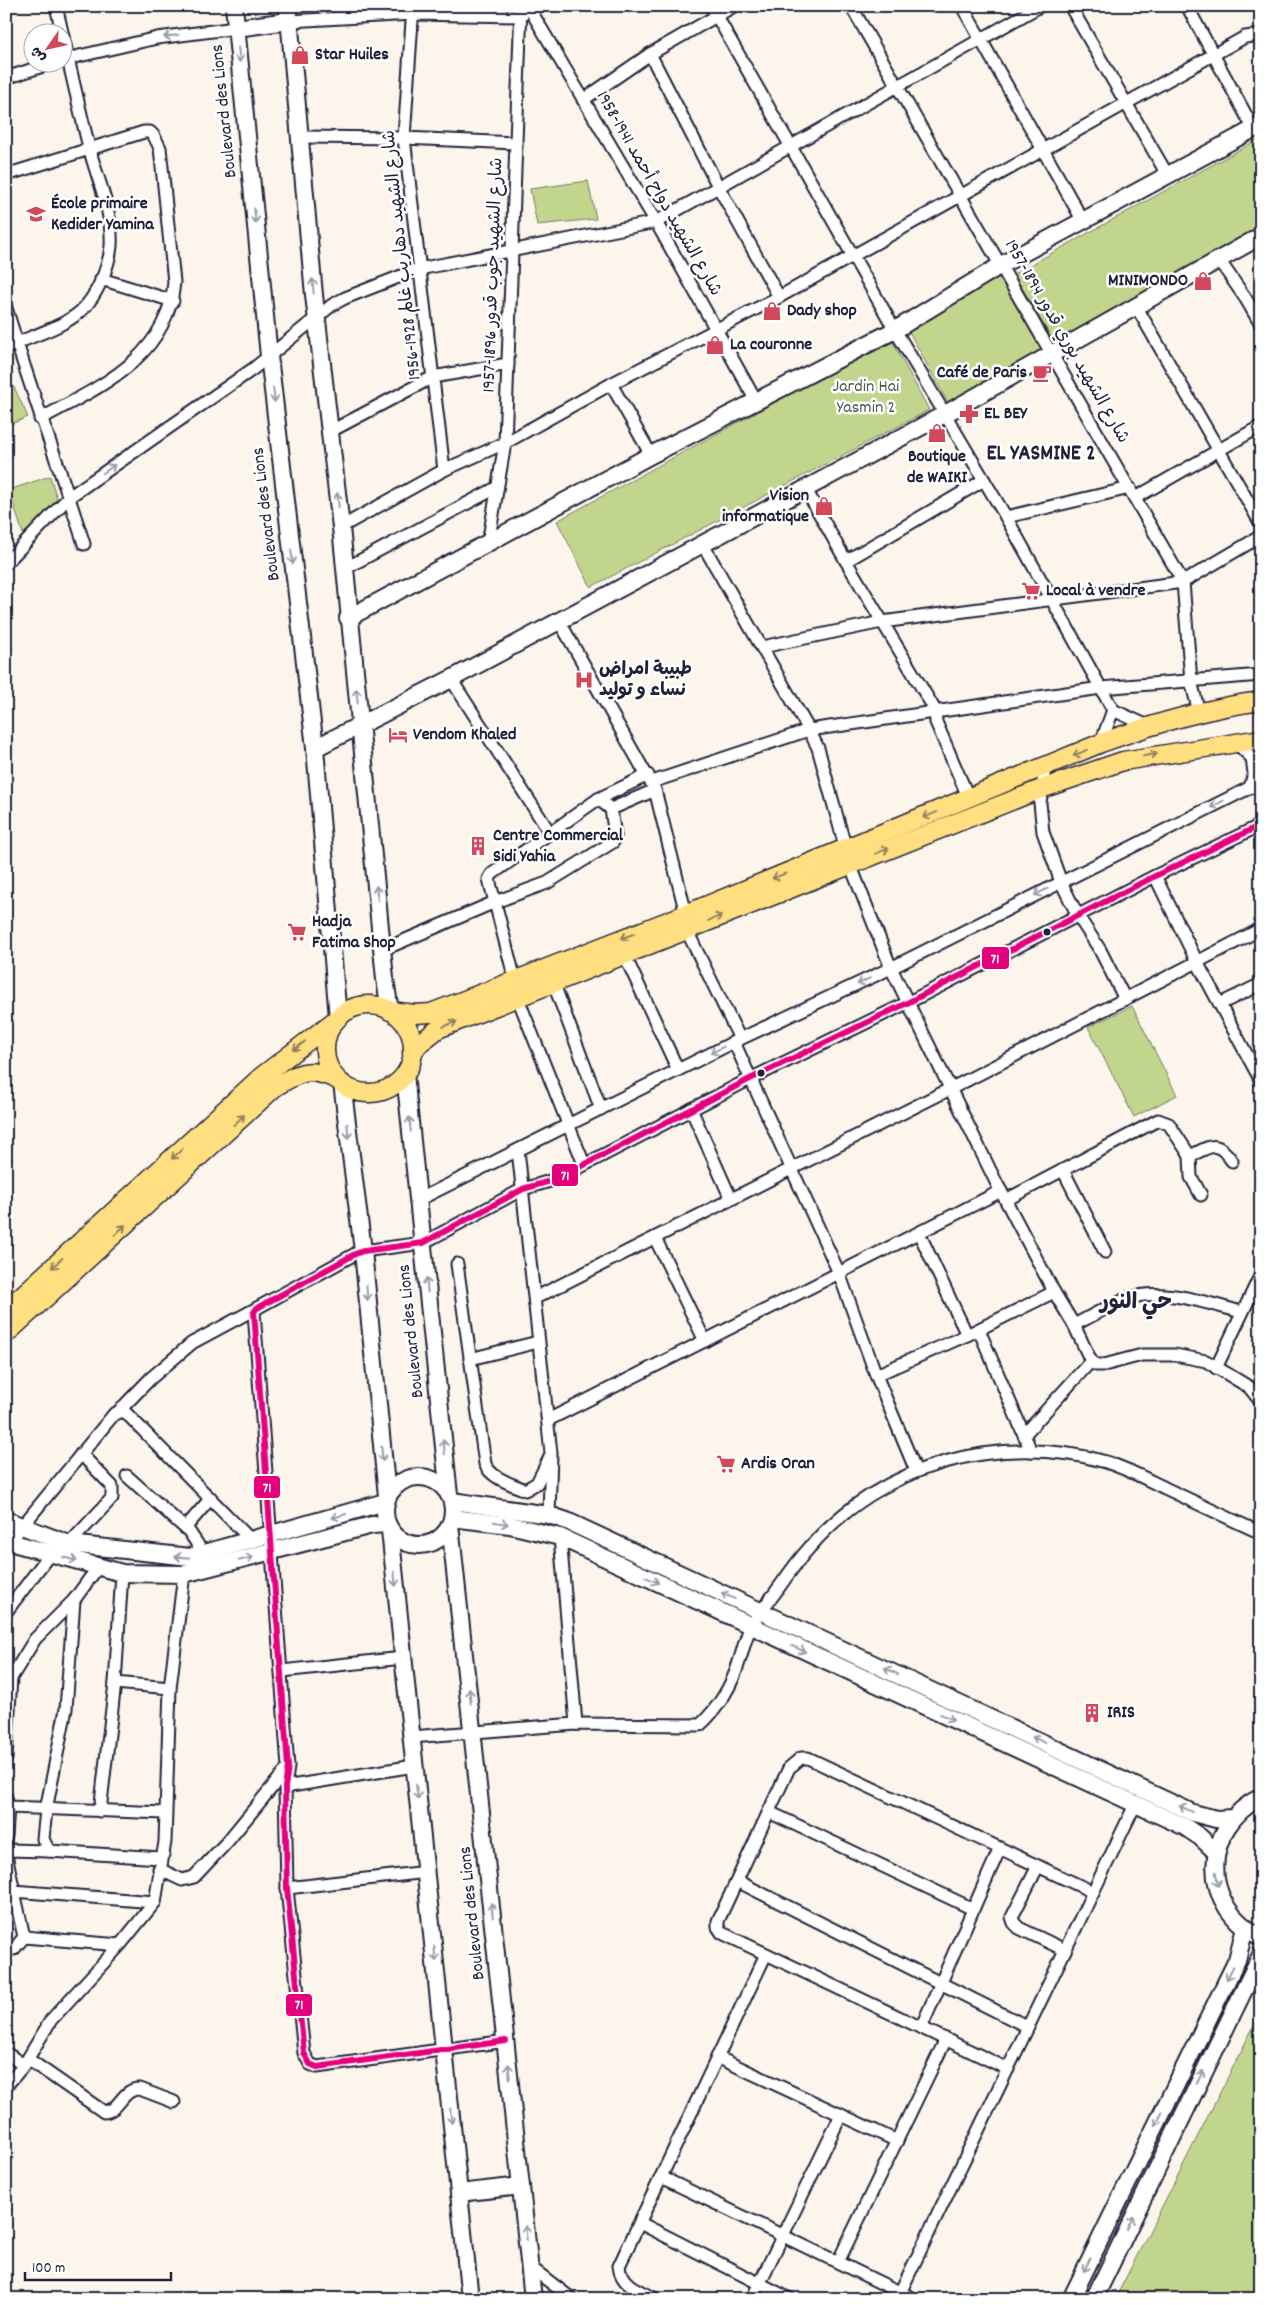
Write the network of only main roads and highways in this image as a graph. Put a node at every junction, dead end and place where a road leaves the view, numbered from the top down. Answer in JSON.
{"nodes":[{"id":1,"x":234,"y":6,"type":"edge"},
{"id":2,"x":288,"y":14,"type":"edge"},
{"id":3,"x":236,"y":28,"type":"junction"},
{"id":4,"x":1257,"y":127,"type":"edge"},
{"id":5,"x":1261,"y":236,"type":"edge"},
{"id":6,"x":348,"y":618,"type":"junction"},
{"id":7,"x":1261,"y":701,"type":"edge"},
{"id":8,"x":360,"y":725,"type":"junction"},
{"id":9,"x":1261,"y":739,"type":"edge"},
{"id":10,"x":315,"y":748,"type":"junction"},
{"id":11,"x":848,"y":857,"type":"junction"},
{"id":12,"x":686,"y":922,"type":"junction"},
{"id":13,"x":516,"y":988,"type":"junction"},
{"id":14,"x":390,"y":1010,"type":"junction"},
{"id":15,"x":338,"y":1018,"type":"junction"},
{"id":16,"x":412,"y":1053,"type":"junction"},
{"id":17,"x":405,"y":1074,"type":"junction"},
{"id":18,"x":340,"y":1081,"type":"junction"},
{"id":19,"x":6,"y":1310,"type":"edge"},
{"id":20,"x":6,"y":1334,"type":"edge"},
{"id":21,"x":450,"y":1498,"type":"junction"},
{"id":22,"x":386,"y":1499,"type":"junction"},
{"id":23,"x":451,"y":1521,"type":"junction"},
{"id":24,"x":14,"y":1523,"type":"edge"},
{"id":25,"x":388,"y":1527,"type":"junction"},
{"id":26,"x":7,"y":1543,"type":"edge"},
{"id":27,"x":1261,"y":1797,"type":"edge"},
{"id":28,"x":1233,"y":1818,"type":"junction"},
{"id":29,"x":1216,"y":1852,"type":"junction"},
{"id":30,"x":1245,"y":1927,"type":"junction"},
{"id":31,"x":1261,"y":1937,"type":"edge"},
{"id":32,"x":1261,"y":1955,"type":"edge"},
{"id":33,"x":521,"y":2186,"type":"junction"},
{"id":34,"x":459,"y":2193,"type":"junction"},
{"id":35,"x":470,"y":2299,"type":"edge"},
{"id":36,"x":533,"y":2299,"type":"edge"},
{"id":37,"x":1070,"y":2299,"type":"edge"},
{"id":38,"x":1094,"y":2299,"type":"edge"}],
"edges":[{"from":1,"to":3,"type":"main road","name":"Boulevard des Lions"},
{"from":2,"to":3,"type":"main road"},
{"from":6,"to":2,"type":"main road","one_way":true},
{"from":3,"to":10,"type":"main road","name":"Boulevard des Lions","one_way":true},
{"from":4,"to":6,"type":"main road"},
{"from":5,"to":8,"type":"main road"},
{"from":8,"to":6,"type":"main road","one_way":true},
{"from":7,"to":11,"type":"main road","one_way":true},
{"from":8,"to":10,"type":"main road"},
{"from":14,"to":8,"type":"main road","one_way":true},
{"from":11,"to":9,"type":"main road","one_way":true},
{"from":10,"to":15,"type":"main road","name":"Boulevard des Lions"},
{"from":11,"to":12,"type":"main road"},
{"from":12,"to":13,"type":"main road","one_way":true},
{"from":12,"to":13,"type":"main road"},
{"from":13,"to":14,"type":"main road"},
{"from":16,"to":13,"type":"main road","one_way":true},
{"from":14,"to":15,"type":"main road"},
{"from":14,"to":16,"type":"main road"},
{"from":15,"to":18,"type":"main road"},
{"from":15,"to":19,"type":"main road","one_way":true},
{"from":16,"to":17,"type":"main road"},
{"from":17,"to":18,"type":"main road"},
{"from":21,"to":17,"type":"main road","name":"Boulevard des Lions","one_way":true},
{"from":20,"to":18,"type":"main road","one_way":true},
{"from":18,"to":22,"type":"main road","one_way":true},
{"from":21,"to":22,"type":"main road"},
{"from":21,"to":23,"type":"main road"},
{"from":28,"to":21,"type":"main road","one_way":true},
{"from":22,"to":24,"type":"main road","one_way":true},
{"from":22,"to":25,"type":"main road"},
{"from":23,"to":25,"type":"main road"},
{"from":23,"to":29,"type":"main road","one_way":true},
{"from":33,"to":23,"type":"main road","name":"Boulevard des Lions","one_way":true},
{"from":26,"to":25,"type":"main road","one_way":true},
{"from":25,"to":34,"type":"main road","one_way":true},
{"from":27,"to":28,"type":"main road"},
{"from":28,"to":29,"type":"main road"},
{"from":29,"to":30,"type":"main road","one_way":true},
{"from":30,"to":31,"type":"main road"},
{"from":30,"to":37,"type":"main road","one_way":true},
{"from":38,"to":32,"type":"main road","one_way":true},
{"from":33,"to":34,"type":"main road"},
{"from":36,"to":33,"type":"main road","name":"Boulevard des Lions","one_way":true},
{"from":34,"to":35,"type":"main road"}]}
